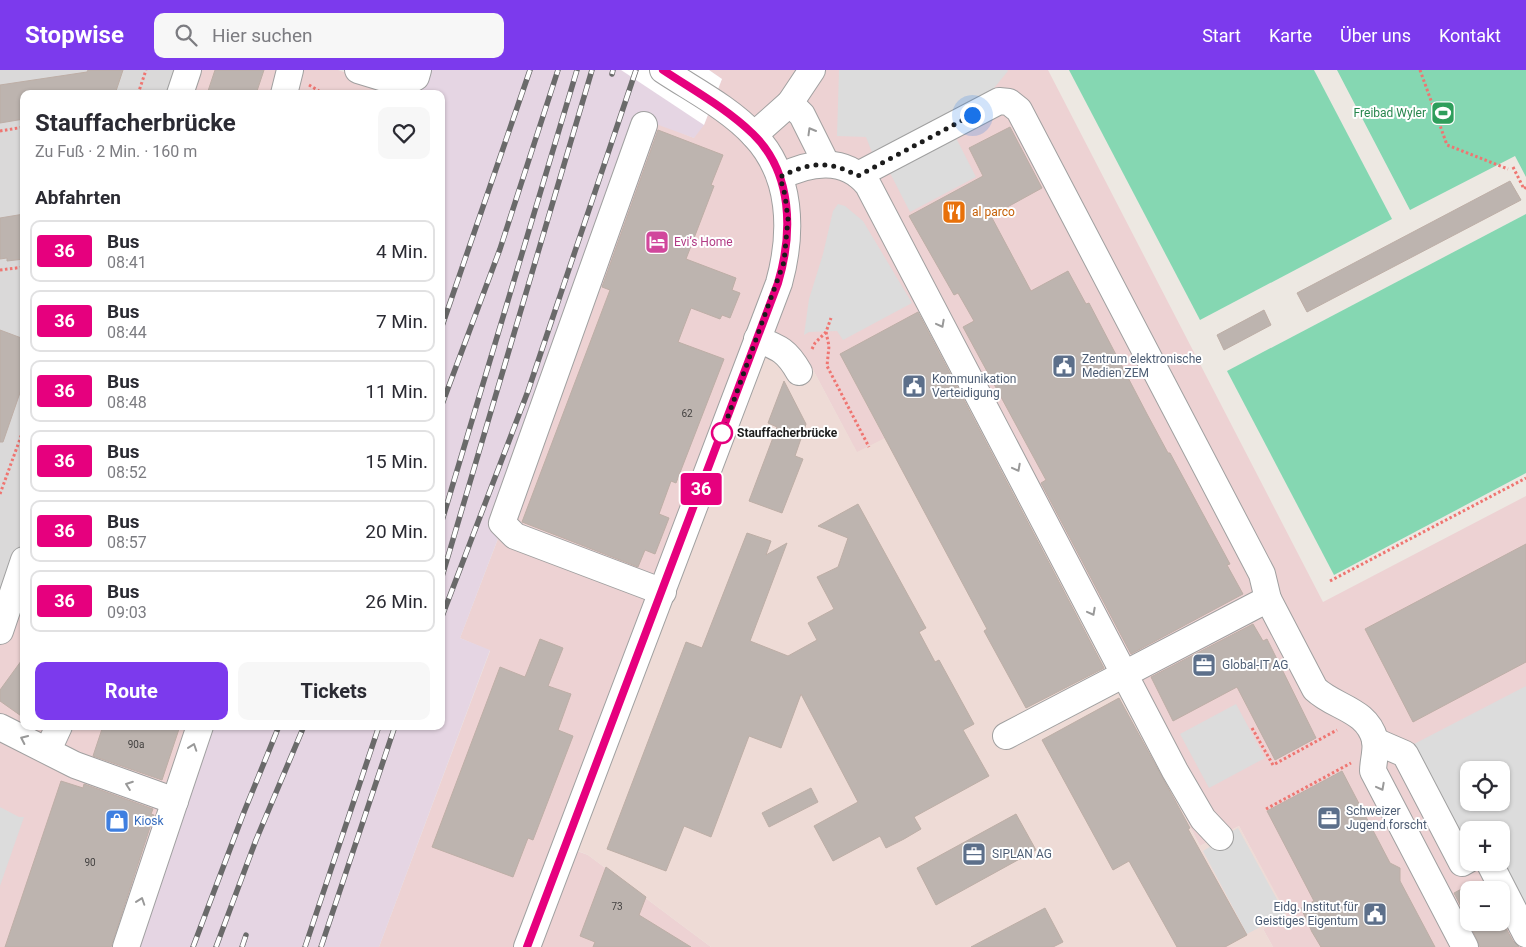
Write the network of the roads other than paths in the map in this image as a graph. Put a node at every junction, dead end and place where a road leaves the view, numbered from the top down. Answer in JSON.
{"nodes":[{"id":1,"x":188,"y":70,"type":"edge"},
{"id":2,"x":290,"y":70,"type":"edge"},
{"id":3,"x":358,"y":70,"type":"edge"},
{"id":4,"x":418,"y":70,"type":"edge"},
{"id":5,"x":663,"y":70,"type":"edge"},
{"id":6,"x":812,"y":70,"type":"edge"},
{"id":7,"x":181,"y":90,"type":"edge"},
{"id":8,"x":285,"y":90,"type":"edge"},
{"id":9,"x":790,"y":102,"type":"junction"},
{"id":10,"x":644,"y":125,"type":"dead end"},
{"id":11,"x":754,"y":135,"type":"junction"},
{"id":12,"x":826,"y":163,"type":"junction"},
{"id":13,"x":858,"y":176,"type":"junction"},
{"id":14,"x":780,"y":177,"type":"junction"},
{"id":15,"x":757,"y":339,"type":"junction"},
{"id":16,"x":799,"y":372,"type":"dead end"},
{"id":17,"x":20,"y":572,"type":"edge"},
{"id":18,"x":663,"y":592,"type":"junction"},
{"id":19,"x":1268,"y":599,"type":"junction"},
{"id":20,"x":0,"y":631,"type":"edge"},
{"id":21,"x":1125,"y":674,"type":"junction"},
{"id":22,"x":0,"y":727,"type":"edge"},
{"id":23,"x":57,"y":730,"type":"edge"},
{"id":24,"x":199,"y":730,"type":"edge"},
{"id":25,"x":1006,"y":736,"type":"dead end"},
{"id":26,"x":1375,"y":745,"type":"junction"},
{"id":27,"x":48,"y":750,"type":"junction"},
{"id":28,"x":175,"y":801,"type":"junction"},
{"id":29,"x":1220,"y":837,"type":"dead end"},
{"id":30,"x":1450,"y":840,"type":"junction"},
{"id":31,"x":1418,"y":857,"type":"junction"},
{"id":32,"x":1460,"y":858,"type":"edge"},
{"id":33,"x":1494,"y":871,"type":"edge"},
{"id":34,"x":1526,"y":934,"type":"edge"},
{"id":35,"x":126,"y":947,"type":"edge"},
{"id":36,"x":527,"y":947,"type":"edge"},
{"id":37,"x":1465,"y":947,"type":"edge"}],
"edges":[{"from":1,"to":7,"type":"street"},
{"from":2,"to":8,"type":"street"},
{"from":3,"to":4,"type":"street"},
{"from":5,"to":11,"type":"street"},
{"from":6,"to":9,"type":"street"},
{"from":9,"to":11,"type":"street"},
{"from":12,"to":9,"type":"street","one_way":true},
{"from":10,"to":18,"type":"street"},
{"from":11,"to":14,"type":"street"},
{"from":12,"to":13,"type":"street"},
{"from":12,"to":14,"type":"street"},
{"from":13,"to":19,"type":"street"},
{"from":13,"to":21,"type":"street","one_way":true},
{"from":14,"to":15,"type":"street"},
{"from":15,"to":16,"type":"street"},
{"from":15,"to":18,"type":"street"},
{"from":17,"to":20,"type":"street"},
{"from":18,"to":36,"type":"street"},
{"from":19,"to":21,"type":"street"},
{"from":19,"to":26,"type":"street"},
{"from":21,"to":25,"type":"street"},
{"from":21,"to":29,"type":"street"},
{"from":27,"to":22,"type":"street","one_way":true},
{"from":23,"to":27,"type":"street"},
{"from":28,"to":24,"type":"street","one_way":true},
{"from":26,"to":30,"type":"street"},
{"from":26,"to":31,"type":"street","one_way":true},
{"from":28,"to":27,"type":"street","one_way":true},
{"from":35,"to":28,"type":"street","one_way":true},
{"from":30,"to":31,"type":"street"},
{"from":30,"to":32,"type":"street"},
{"from":31,"to":37,"type":"street"},
{"from":33,"to":34,"type":"street"}]}
